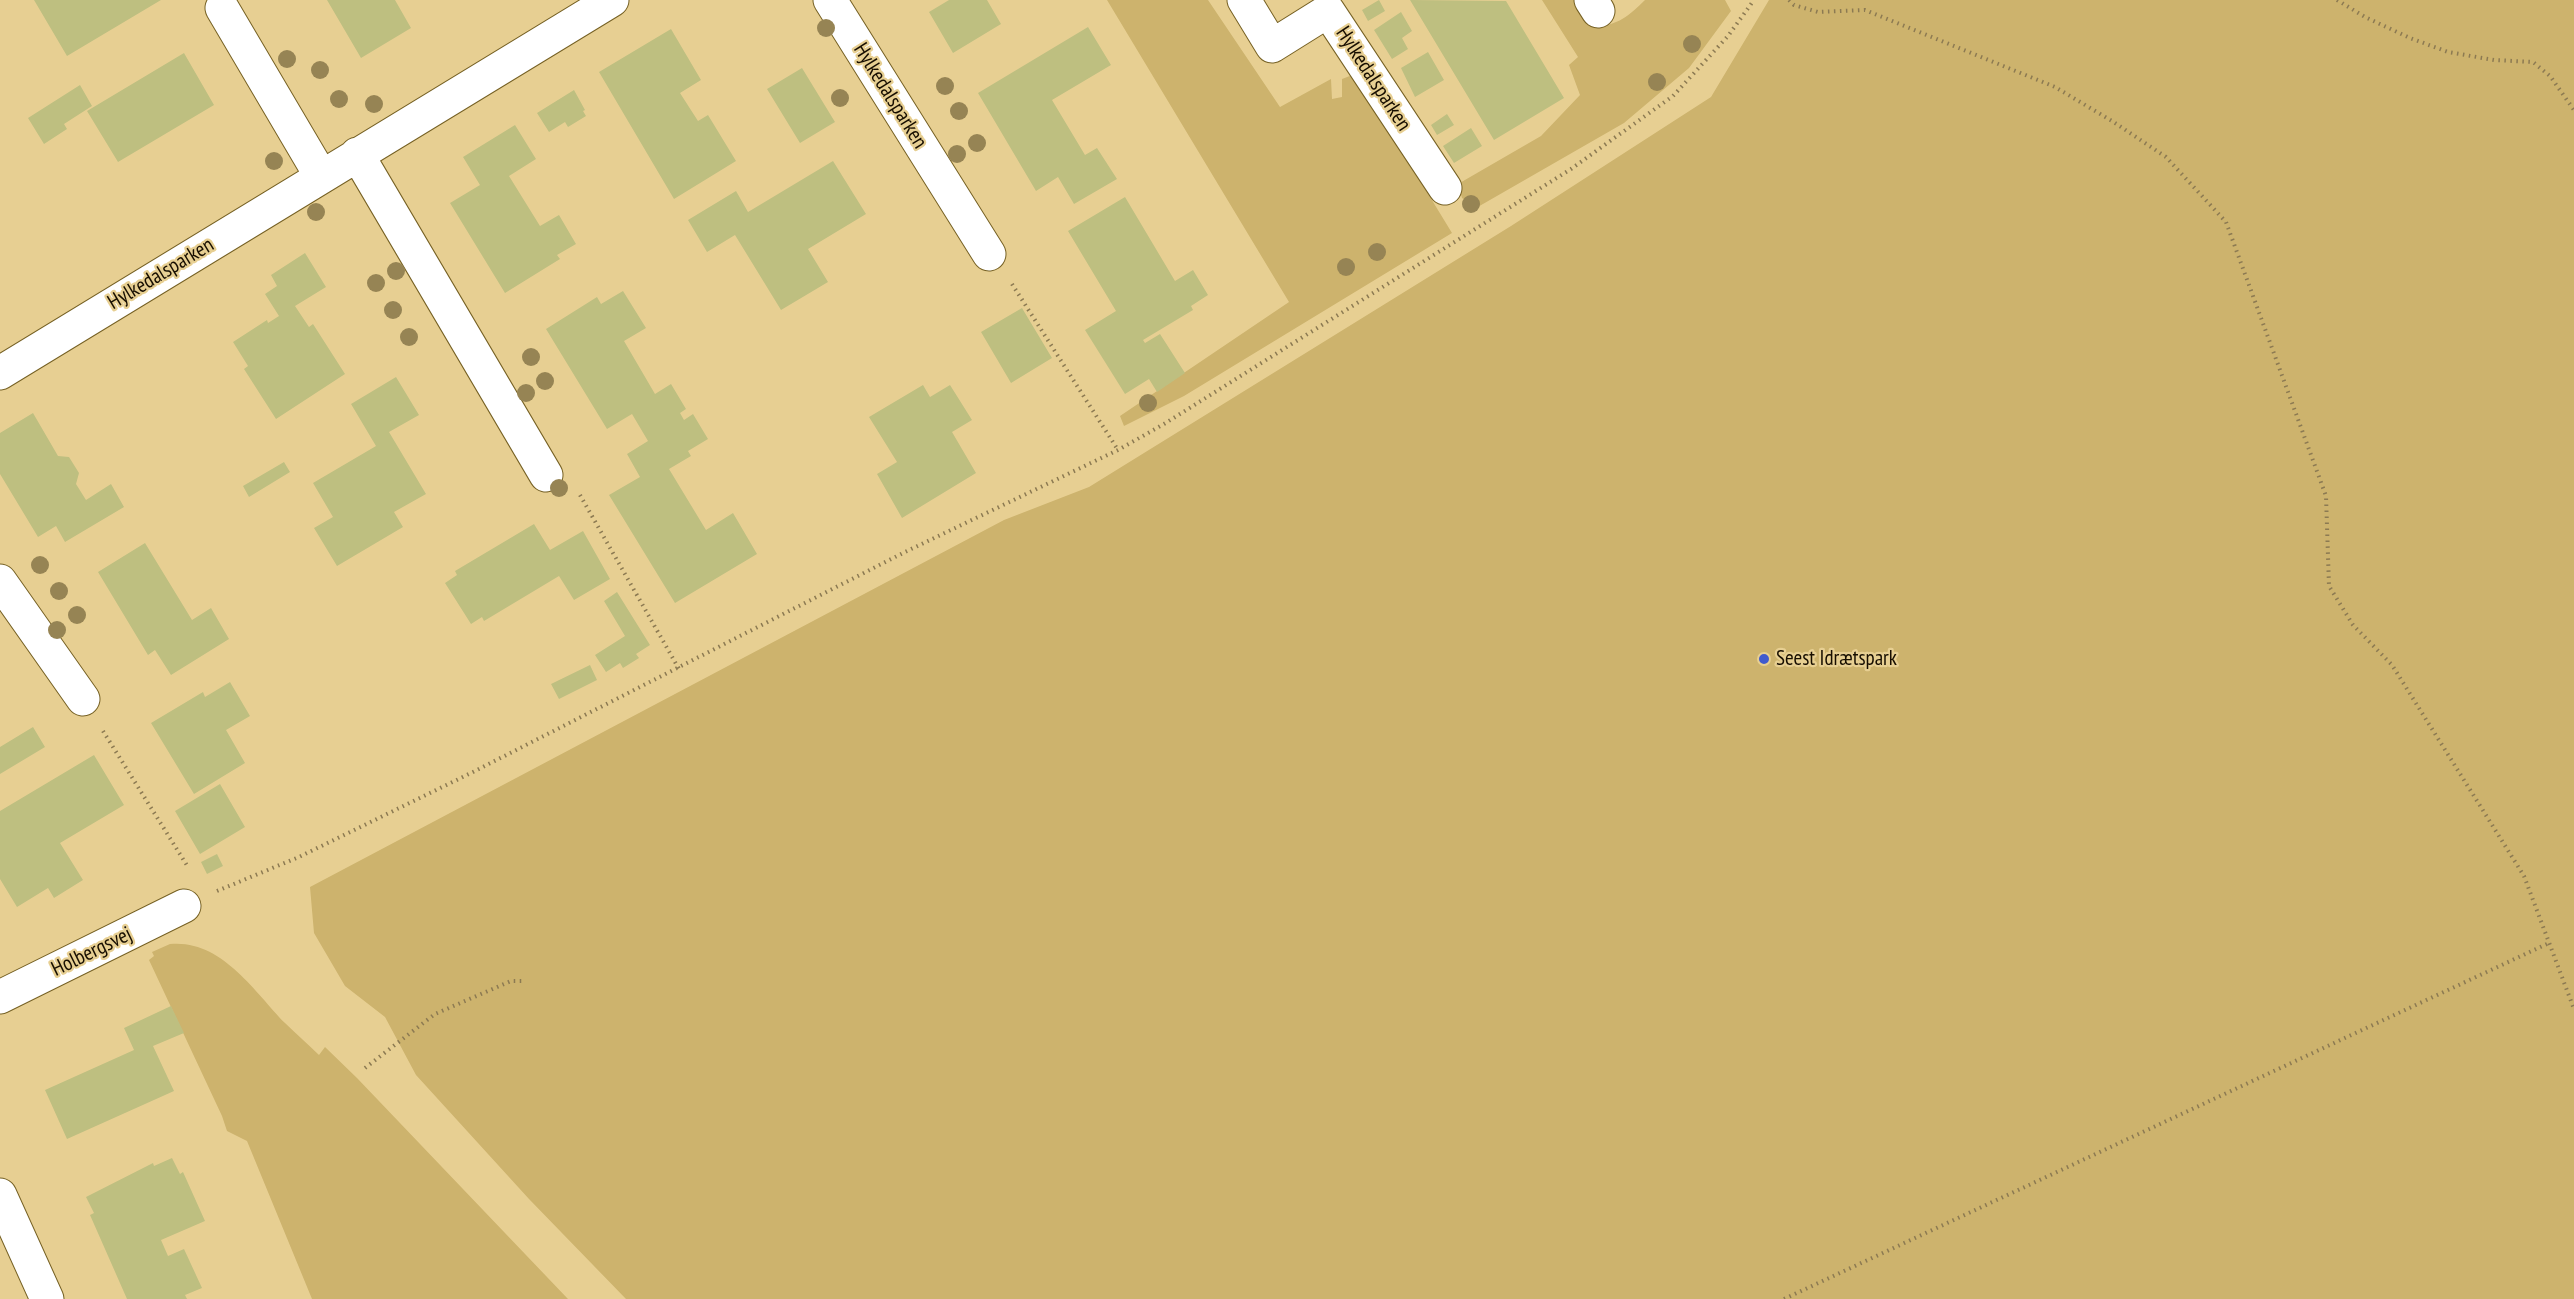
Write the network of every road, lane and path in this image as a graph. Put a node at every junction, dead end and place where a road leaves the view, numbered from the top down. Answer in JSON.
{"nodes":[{"id":1,"x":612,"y":0,"type":"edge"},
{"id":2,"x":830,"y":0,"type":"edge"},
{"id":3,"x":1244,"y":0,"type":"edge"},
{"id":4,"x":1754,"y":0,"type":"edge"},
{"id":5,"x":1789,"y":0,"type":"edge"},
{"id":6,"x":2337,"y":0,"type":"edge"},
{"id":7,"x":222,"y":8,"type":"dead end"},
{"id":8,"x":2574,"y":110,"type":"edge"},
{"id":9,"x":357,"y":154,"type":"junction"},
{"id":10,"x":321,"y":176,"type":"junction"},
{"id":11,"x":1445,"y":188,"type":"dead end"},
{"id":12,"x":989,"y":254,"type":"joint"},
{"id":13,"x":0,"y":373,"type":"edge"},
{"id":14,"x":1118,"y":450,"type":"junction"},
{"id":15,"x":546,"y":475,"type":"joint"},
{"id":16,"x":0,"y":581,"type":"edge"},
{"id":17,"x":679,"y":669,"type":"junction"},
{"id":18,"x":83,"y":699,"type":"joint"},
{"id":19,"x":195,"y":901,"type":"junction"},
{"id":20,"x":2549,"y":943,"type":"junction"},
{"id":21,"x":523,"y":981,"type":"dead end"},
{"id":22,"x":0,"y":998,"type":"edge"},
{"id":23,"x":2574,"y":1009,"type":"edge"},
{"id":24,"x":365,"y":1068,"type":"dead end"},
{"id":25,"x":0,"y":1195,"type":"edge"},
{"id":26,"x":47,"y":1299,"type":"edge"},
{"id":27,"x":1784,"y":1299,"type":"edge"}],
"edges":[{"from":1,"to":9,"type":"street","name":"Hylkedalsparken"},
{"from":2,"to":12,"type":"street","name":"Hylkedalsparken"},
{"from":3,"to":11,"type":"street","name":"Hylkedalsparken"},
{"from":4,"to":14,"type":"path"},
{"from":5,"to":20,"type":"path"},
{"from":6,"to":8,"type":"path"},
{"from":7,"to":10,"type":"street"},
{"from":9,"to":10,"type":"street","name":"Hylkedalsparken"},
{"from":9,"to":15,"type":"street"},
{"from":10,"to":13,"type":"street","name":"Hylkedalsparken"},
{"from":12,"to":14,"type":"path"},
{"from":14,"to":17,"type":"path"},
{"from":15,"to":17,"type":"path"},
{"from":16,"to":18,"type":"street"},
{"from":17,"to":19,"type":"path"},
{"from":18,"to":19,"type":"path"},
{"from":19,"to":22,"type":"street","name":"Holbergsvej"},
{"from":20,"to":23,"type":"path"},
{"from":20,"to":27,"type":"path"},
{"from":21,"to":24,"type":"path"},
{"from":25,"to":26,"type":"street"}]}
